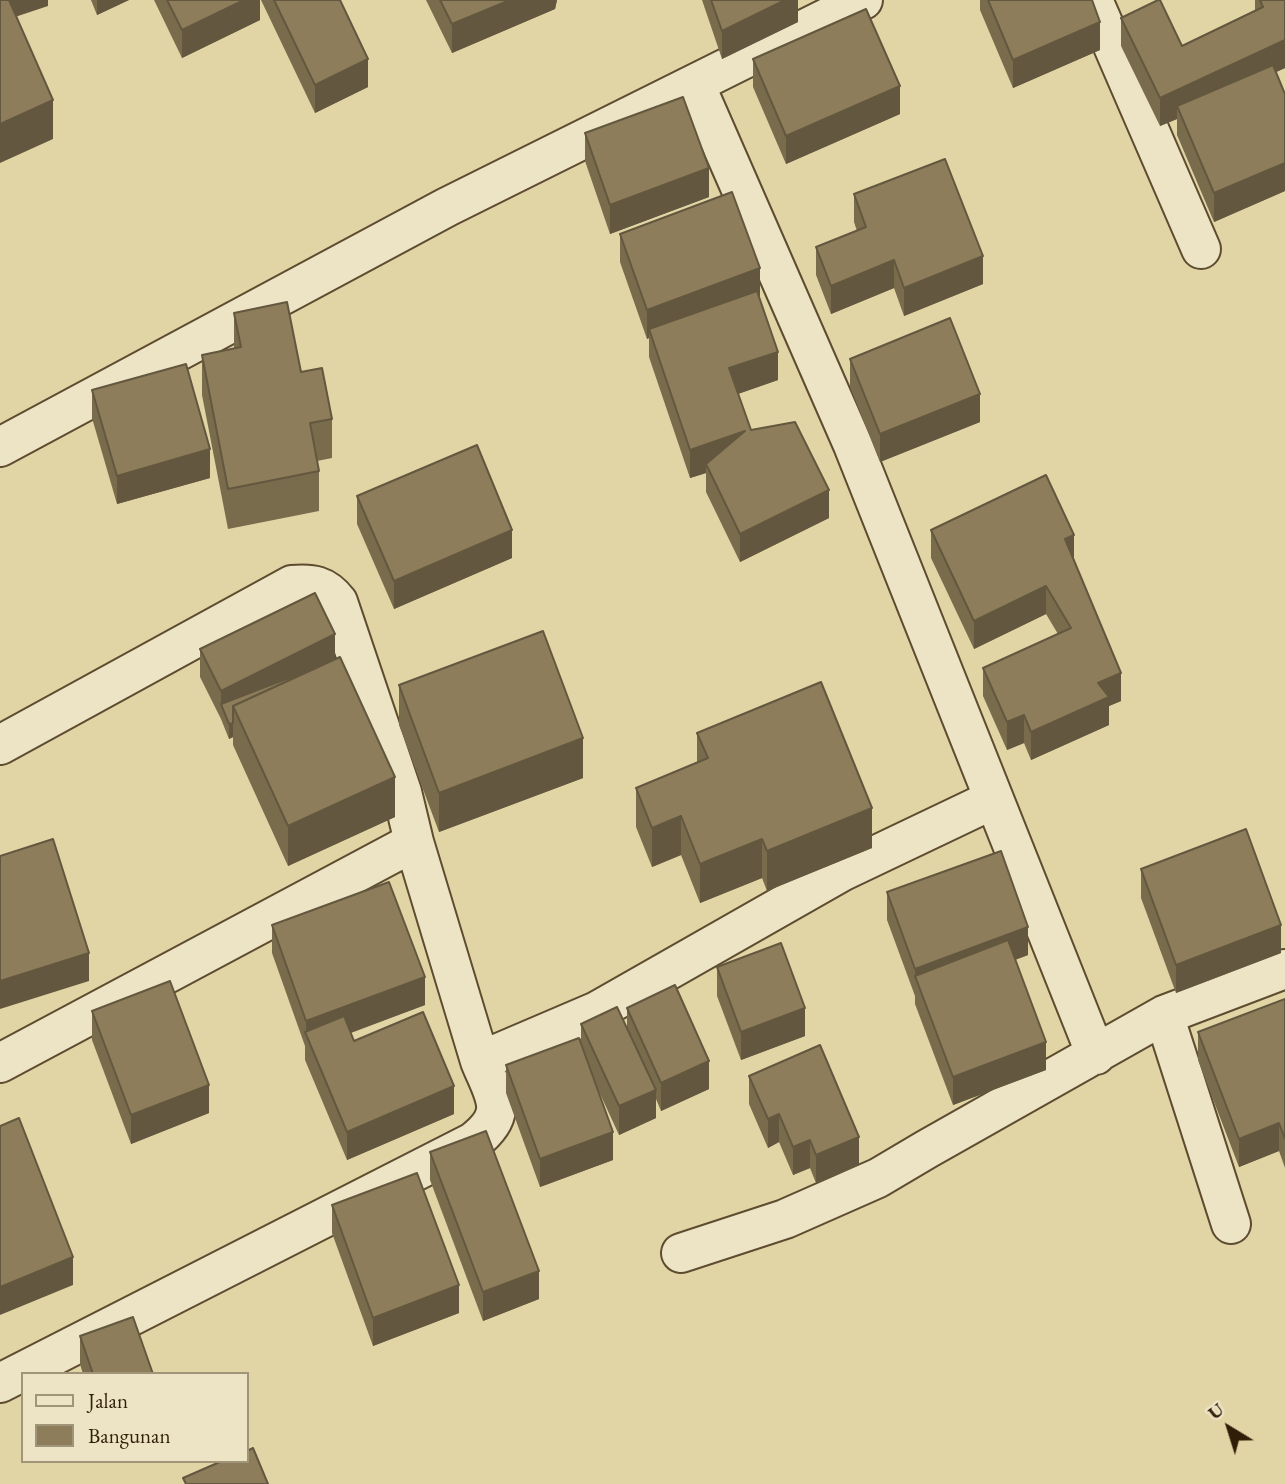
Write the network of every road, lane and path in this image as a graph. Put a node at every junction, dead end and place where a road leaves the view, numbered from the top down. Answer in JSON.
{"nodes":[{"id":1,"x":863,"y":0,"type":"edge"},
{"id":2,"x":1093,"y":0,"type":"edge"},
{"id":3,"x":695,"y":84,"type":"junction"},
{"id":4,"x":1201,"y":248,"type":"dead end"},
{"id":5,"x":0,"y":447,"type":"edge"},
{"id":6,"x":0,"y":745,"type":"edge"},
{"id":7,"x":994,"y":799,"type":"junction"},
{"id":8,"x":414,"y":842,"type":"junction"},
{"id":9,"x":1285,"y":969,"type":"edge"},
{"id":10,"x":1164,"y":1016,"type":"junction"},
{"id":11,"x":1096,"y":1055,"type":"junction"},
{"id":12,"x":480,"y":1061,"type":"junction"},
{"id":13,"x":0,"y":1063,"type":"edge"},
{"id":14,"x":1231,"y":1224,"type":"dead end"},
{"id":15,"x":681,"y":1253,"type":"dead end"},
{"id":16,"x":21,"y":1372,"type":"edge"},
{"id":17,"x":22,"y":1372,"type":"edge"},
{"id":18,"x":0,"y":1383,"type":"edge"}],
"edges":[{"from":1,"to":3,"type":"street"},
{"from":2,"to":4,"type":"street"},
{"from":3,"to":5,"type":"street"},
{"from":3,"to":7,"type":"street"},
{"from":6,"to":8,"type":"street"},
{"from":7,"to":11,"type":"street"},
{"from":7,"to":12,"type":"street"},
{"from":8,"to":12,"type":"street"},
{"from":8,"to":13,"type":"street"},
{"from":9,"to":10,"type":"street"},
{"from":10,"to":11,"type":"street"},
{"from":10,"to":14,"type":"street"},
{"from":11,"to":15,"type":"street"},
{"from":12,"to":17,"type":"street"},
{"from":16,"to":18,"type":"street"}]}
